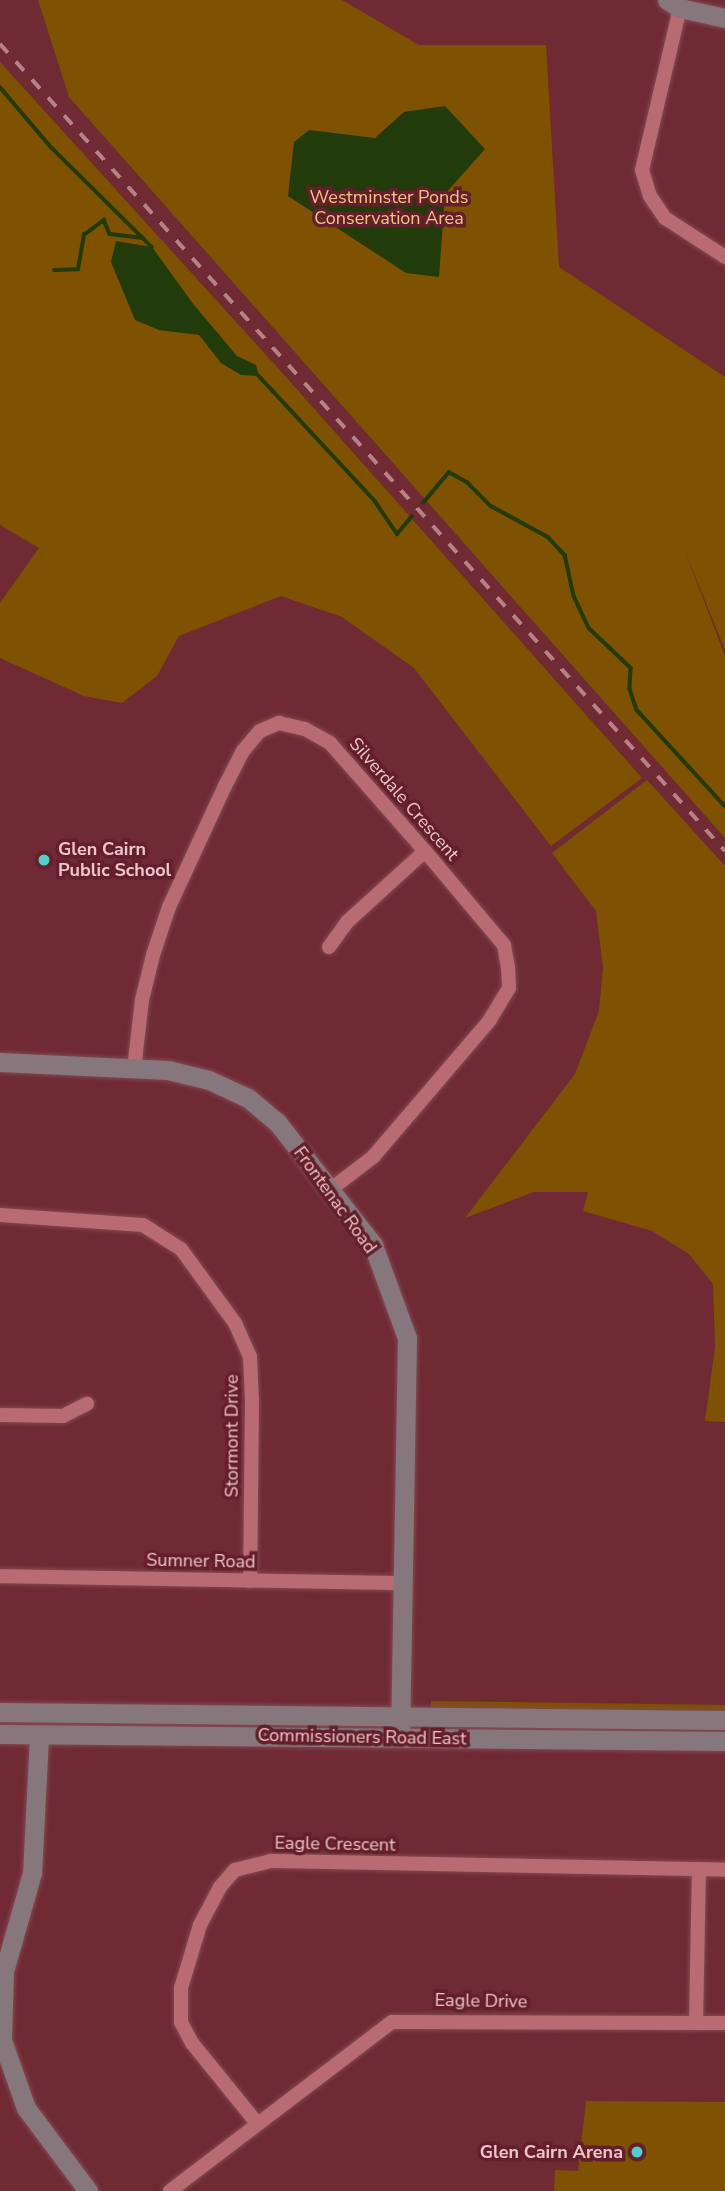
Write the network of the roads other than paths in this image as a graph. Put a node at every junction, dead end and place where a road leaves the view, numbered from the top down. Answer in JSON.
{"nodes":[{"id":1,"x":673,"y":4,"type":"edge"},
{"id":2,"x":725,"y":18,"type":"edge"},
{"id":3,"x":725,"y":257,"type":"edge"},
{"id":4,"x":425,"y":851,"type":"junction"},
{"id":5,"x":329,"y":947,"type":"dead end"},
{"id":6,"x":0,"y":1062,"type":"edge"},
{"id":7,"x":134,"y":1069,"type":"junction"},
{"id":8,"x":331,"y":1189,"type":"junction"},
{"id":9,"x":0,"y":1215,"type":"edge"},
{"id":10,"x":87,"y":1404,"type":"dead end"},
{"id":11,"x":0,"y":1415,"type":"edge"},
{"id":12,"x":0,"y":1576,"type":"edge"},
{"id":13,"x":250,"y":1581,"type":"junction"},
{"id":14,"x":402,"y":1583,"type":"junction"},
{"id":15,"x":0,"y":1712,"type":"edge"},
{"id":16,"x":39,"y":1713,"type":"junction"},
{"id":17,"x":400,"y":1716,"type":"junction"},
{"id":18,"x":725,"y":1720,"type":"edge"},
{"id":19,"x":0,"y":1734,"type":"edge"},
{"id":20,"x":39,"y":1736,"type":"junction"},
{"id":21,"x":400,"y":1737,"type":"junction"},
{"id":22,"x":725,"y":1741,"type":"edge"},
{"id":23,"x":699,"y":1869,"type":"junction"},
{"id":24,"x":725,"y":1870,"type":"edge"},
{"id":25,"x":696,"y":2023,"type":"junction"},
{"id":26,"x":725,"y":2023,"type":"edge"},
{"id":27,"x":3,"y":2057,"type":"edge"},
{"id":28,"x":256,"y":2122,"type":"junction"},
{"id":29,"x":88,"y":2191,"type":"edge"},
{"id":30,"x":170,"y":2191,"type":"edge"}],
"edges":[{"from":1,"to":2,"type":"street"},
{"from":1,"to":3,"type":"street"},
{"from":4,"to":5,"type":"street"},
{"from":4,"to":7,"type":"street","name":"Silverdale Crescent"},
{"from":4,"to":8,"type":"street","name":"Silverdale Crescent"},
{"from":6,"to":7,"type":"street","name":"Frontenac Road"},
{"from":7,"to":8,"type":"street","name":"Frontenac Road"},
{"from":8,"to":14,"type":"street","name":"Frontenac Road"},
{"from":9,"to":13,"type":"street","name":"Stormont Drive"},
{"from":10,"to":11,"type":"street"},
{"from":12,"to":13,"type":"street","name":"Sumner Road"},
{"from":13,"to":14,"type":"street","name":"Sumner Road"},
{"from":14,"to":17,"type":"street","name":"Frontenac Road"},
{"from":15,"to":16,"type":"street","name":"Commissioners Road East"},
{"from":16,"to":17,"type":"street","name":"Commissioners Road East"},
{"from":16,"to":20,"type":"street"},
{"from":17,"to":18,"type":"street","name":"Commissioners Road East"},
{"from":17,"to":21,"type":"street","name":"Frontenac Road"},
{"from":19,"to":20,"type":"street","name":"Commissioners Road East"},
{"from":20,"to":21,"type":"street","name":"Commissioners Road East"},
{"from":20,"to":27,"type":"street"},
{"from":21,"to":22,"type":"street","name":"Commissioners Road East"},
{"from":23,"to":24,"type":"street","name":"Eagle Crescent"},
{"from":23,"to":25,"type":"street"},
{"from":23,"to":28,"type":"street","name":"Eagle Crescent"},
{"from":25,"to":26,"type":"street","name":"Eagle Drive"},
{"from":25,"to":28,"type":"street","name":"Eagle Drive"},
{"from":27,"to":29,"type":"street"},
{"from":28,"to":30,"type":"street","name":"Eagle Drive"}]}
